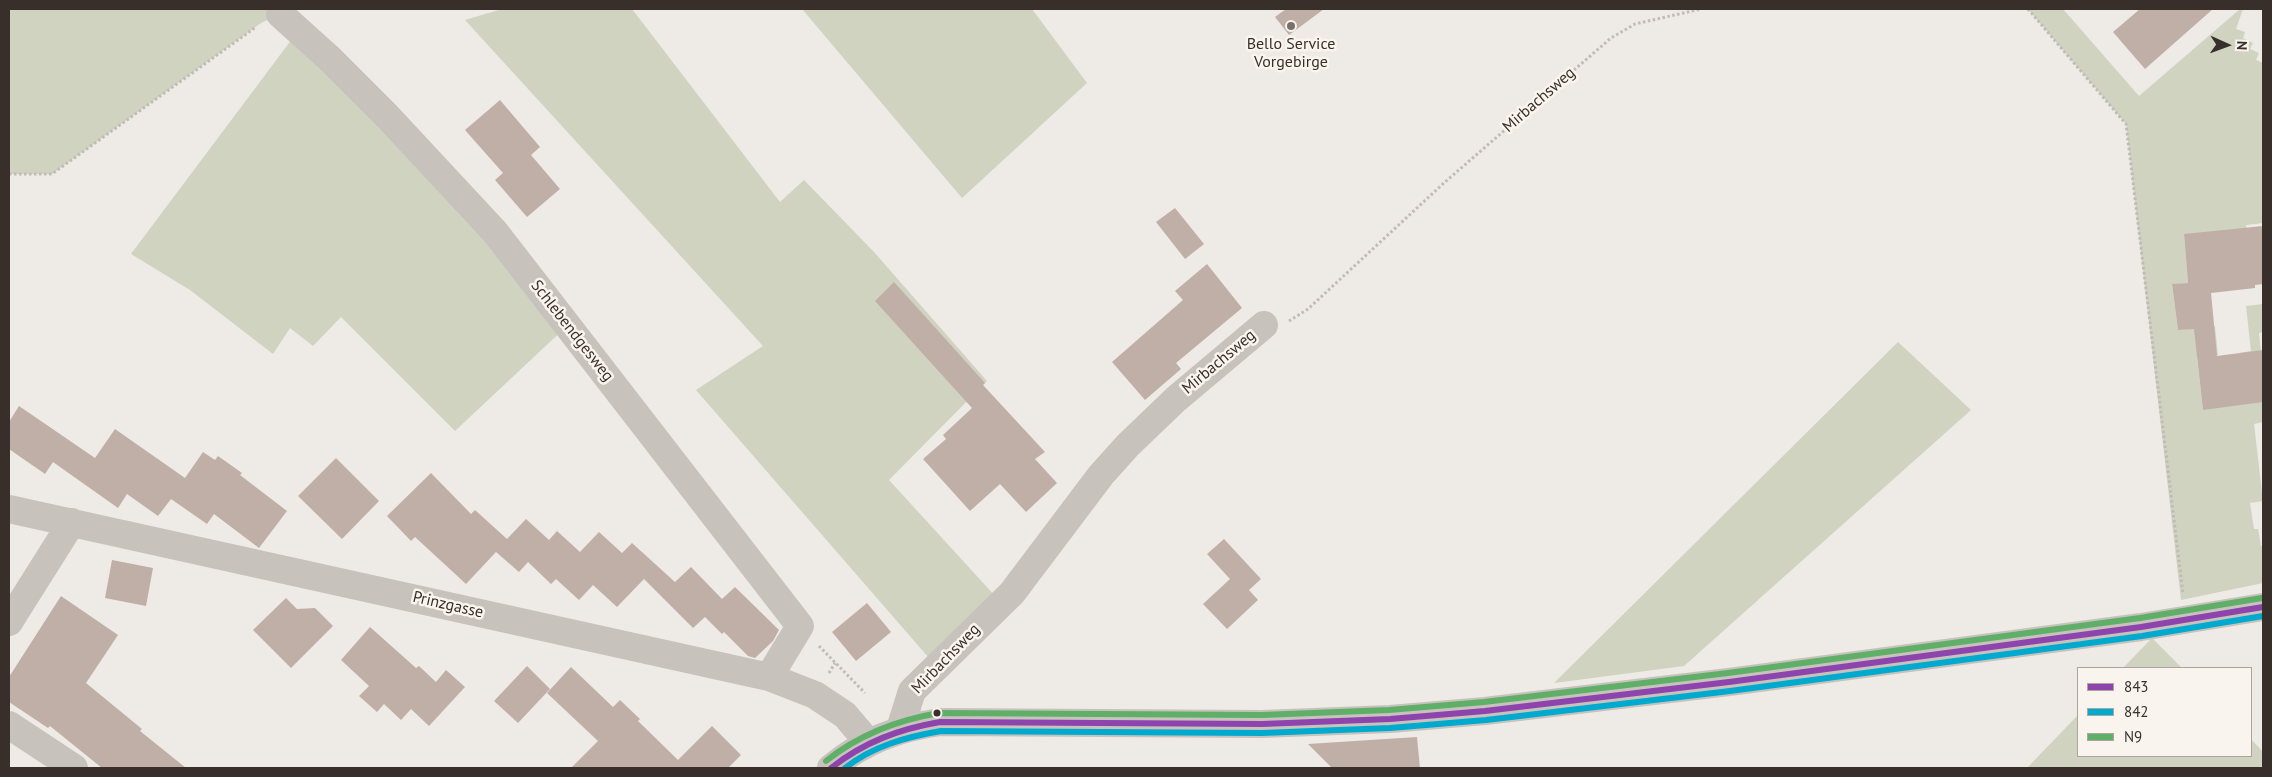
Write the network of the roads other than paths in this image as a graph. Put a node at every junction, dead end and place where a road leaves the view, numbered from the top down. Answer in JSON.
{"nodes":[{"id":1,"x":280,"y":14,"type":"road end"},
{"id":2,"x":1264,"y":325,"type":"road end"},
{"id":3,"x":9,"y":509,"type":"edge"},
{"id":4,"x":72,"y":522,"type":"junction"},
{"id":5,"x":2263,"y":607,"type":"edge"},
{"id":6,"x":9,"y":622,"type":"edge"},
{"id":7,"x":769,"y":677,"type":"junction"},
{"id":8,"x":9,"y":725,"type":"edge"},
{"id":9,"x":900,"y":729,"type":"junction"},
{"id":10,"x":868,"y":742,"type":"junction"},
{"id":11,"x":74,"y":768,"type":"edge"},
{"id":12,"x":831,"y":768,"type":"edge"}],
"edges":[{"from":1,"to":7,"type":"street","name":"Schlebendgesweg"},
{"from":2,"to":9,"type":"street","name":"Mirbachsweg"},
{"from":3,"to":4,"type":"street","name":"Prinzgasse"},
{"from":4,"to":6,"type":"street"},
{"from":4,"to":7,"type":"street","name":"Prinzgasse"},
{"from":5,"to":9,"type":"street"},
{"from":7,"to":10,"type":"street","name":"Prinzgasse"},
{"from":8,"to":11,"type":"street"},
{"from":9,"to":10,"type":"street"},
{"from":10,"to":12,"type":"street"}]}
